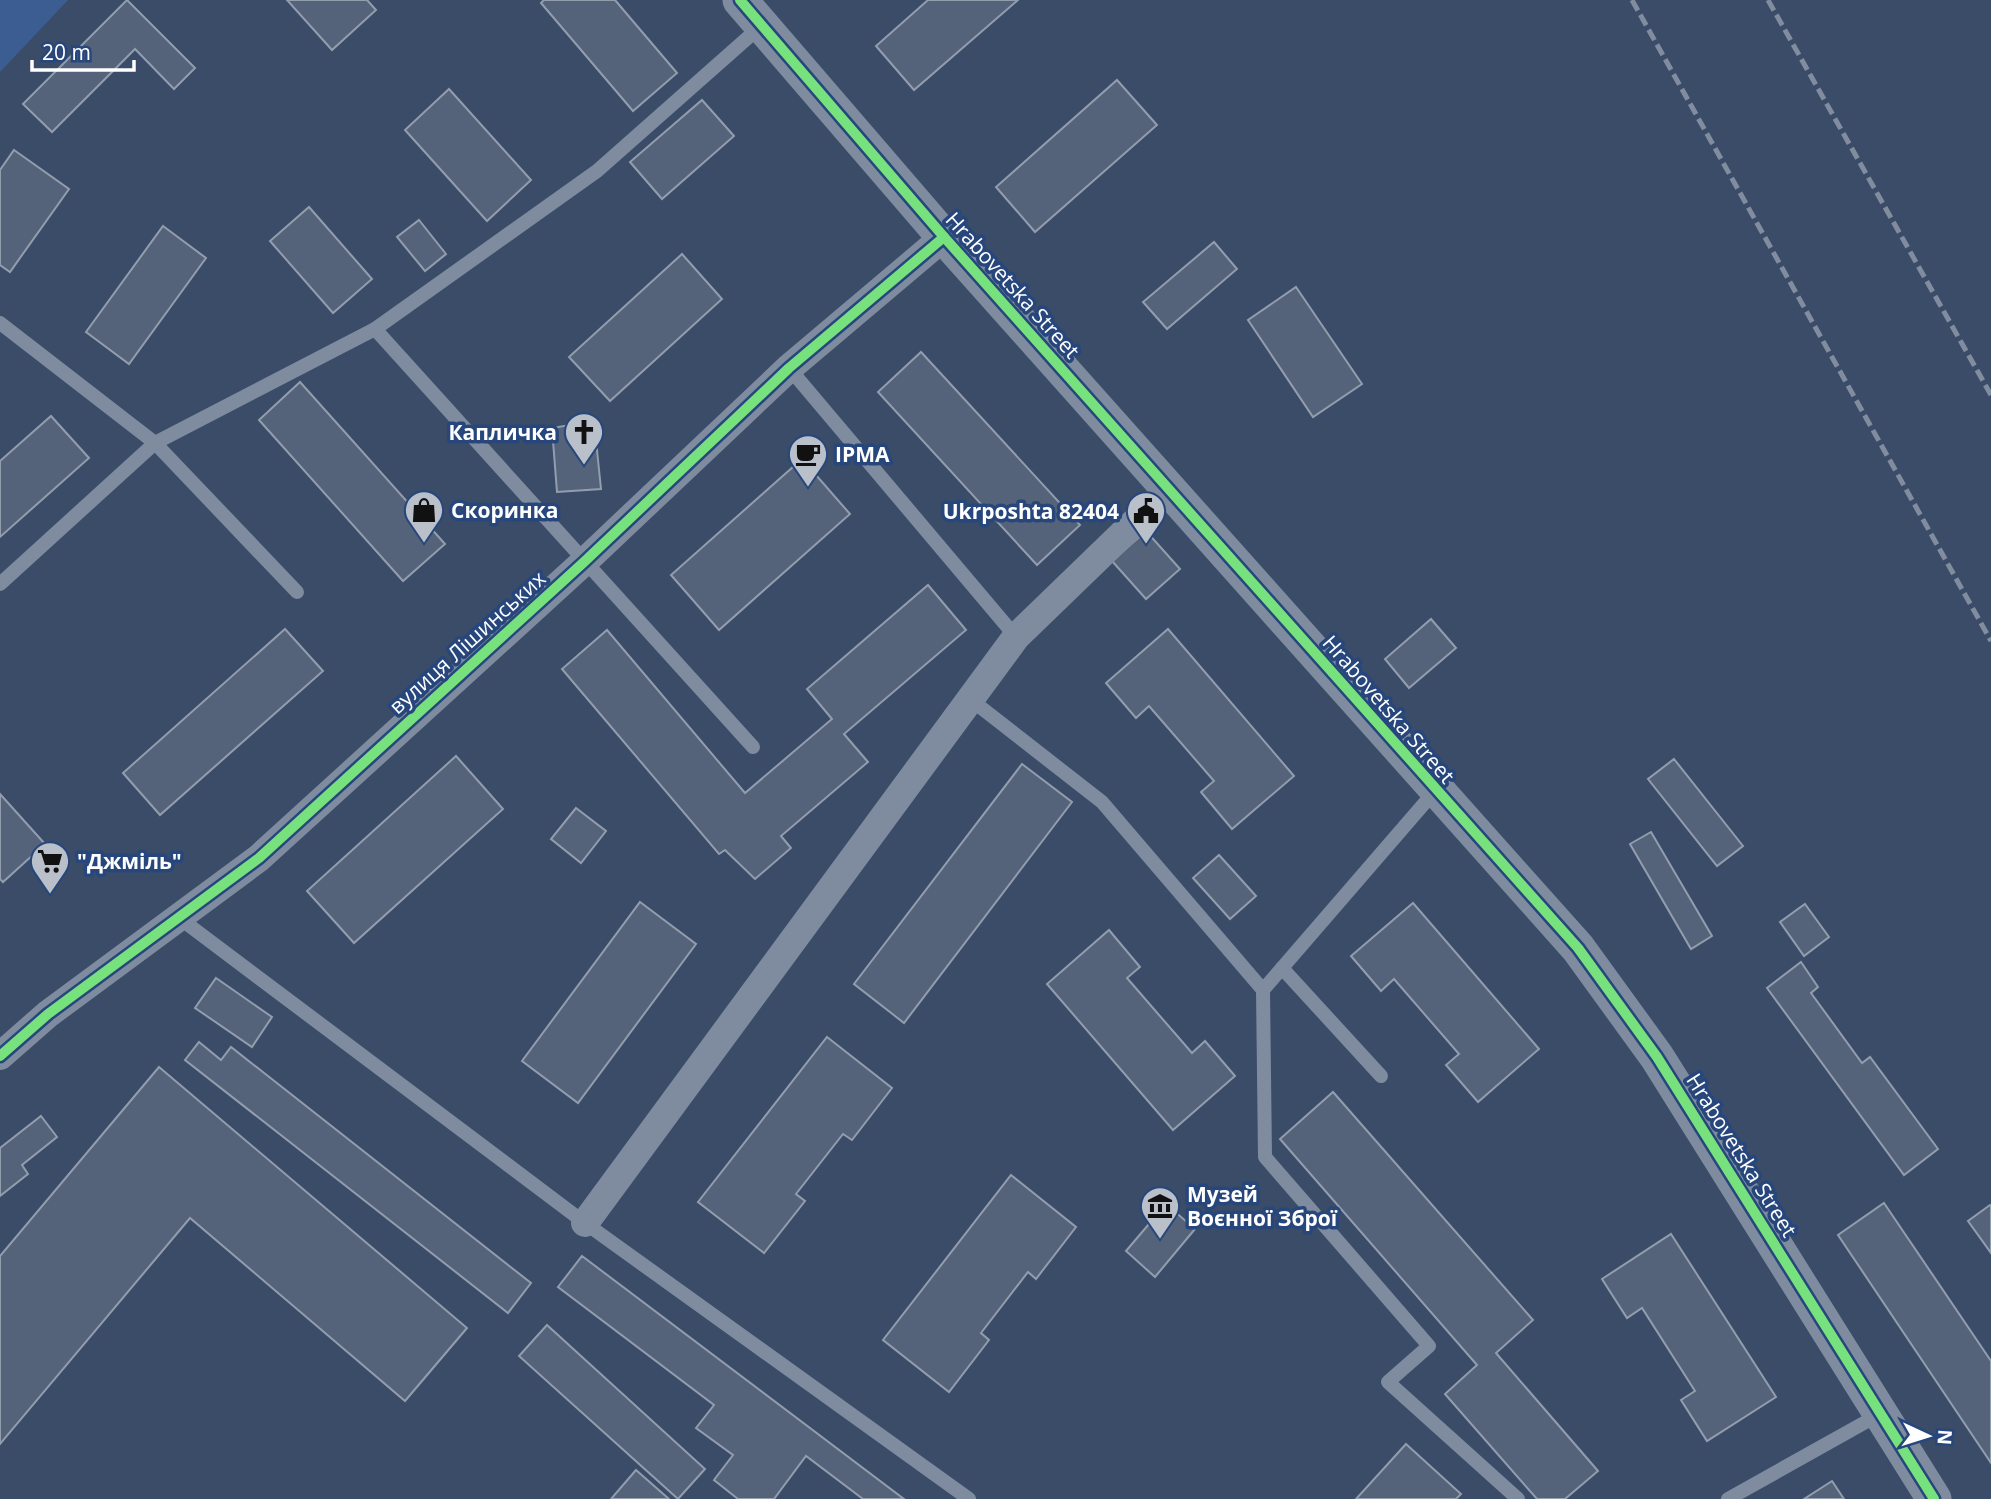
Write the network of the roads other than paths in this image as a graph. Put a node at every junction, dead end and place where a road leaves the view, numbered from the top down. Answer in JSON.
{"nodes":[{"id":1,"x":751,"y":12,"type":"edge"},
{"id":2,"x":944,"y":237,"type":"junction"},
{"id":3,"x":0,"y":323,"type":"edge"},
{"id":4,"x":375,"y":329,"type":"junction"},
{"id":5,"x":789,"y":368,"type":"junction"},
{"id":6,"x":155,"y":443,"type":"junction"},
{"id":7,"x":1169,"y":489,"type":"junction"},
{"id":8,"x":584,"y":562,"type":"junction"},
{"id":9,"x":0,"y":584,"type":"edge"},
{"id":10,"x":298,"y":592,"type":"dead end"},
{"id":11,"x":1016,"y":637,"type":"junction"},
{"id":12,"x":970,"y":699,"type":"junction"},
{"id":13,"x":753,"y":747,"type":"dead end"},
{"id":14,"x":1435,"y":791,"type":"junction"},
{"id":15,"x":178,"y":917,"type":"junction"},
{"id":16,"x":1282,"y":968,"type":"junction"},
{"id":17,"x":1263,"y":990,"type":"junction"},
{"id":18,"x":0,"y":1056,"type":"edge"},
{"id":19,"x":1381,"y":1076,"type":"dead end"},
{"id":20,"x":585,"y":1223,"type":"junction"},
{"id":21,"x":1881,"y":1413,"type":"junction"},
{"id":22,"x":969,"y":1499,"type":"edge"},
{"id":23,"x":1518,"y":1499,"type":"edge"},
{"id":24,"x":1728,"y":1499,"type":"edge"},
{"id":25,"x":1934,"y":1499,"type":"edge"}],
"edges":[{"from":1,"to":2,"type":"street","name":"Hrabovetska Street"},
{"from":1,"to":4,"type":"lane"},
{"from":2,"to":5,"type":"street","name":"вулиця Лішинських"},
{"from":2,"to":7,"type":"street","name":"Hrabovetska Street"},
{"from":3,"to":6,"type":"lane"},
{"from":4,"to":6,"type":"lane"},
{"from":4,"to":8,"type":"lane"},
{"from":5,"to":8,"type":"street","name":"вулиця Лішинських"},
{"from":5,"to":11,"type":"lane"},
{"from":6,"to":9,"type":"lane"},
{"from":6,"to":10,"type":"lane"},
{"from":7,"to":11,"type":"street"},
{"from":7,"to":14,"type":"street","name":"Hrabovetska Street"},
{"from":8,"to":13,"type":"lane"},
{"from":8,"to":15,"type":"street","name":"вулиця Лішинських"},
{"from":11,"to":12,"type":"street"},
{"from":12,"to":17,"type":"lane"},
{"from":12,"to":20,"type":"street"},
{"from":14,"to":16,"type":"lane"},
{"from":14,"to":21,"type":"street","name":"Hrabovetska Street"},
{"from":15,"to":18,"type":"street","name":"вулиця Лішинських"},
{"from":15,"to":20,"type":"lane"},
{"from":16,"to":17,"type":"lane"},
{"from":16,"to":19,"type":"lane"},
{"from":17,"to":23,"type":"lane"},
{"from":20,"to":22,"type":"lane"},
{"from":21,"to":24,"type":"lane"},
{"from":21,"to":25,"type":"street","name":"Hrabovetska Street"}]}
